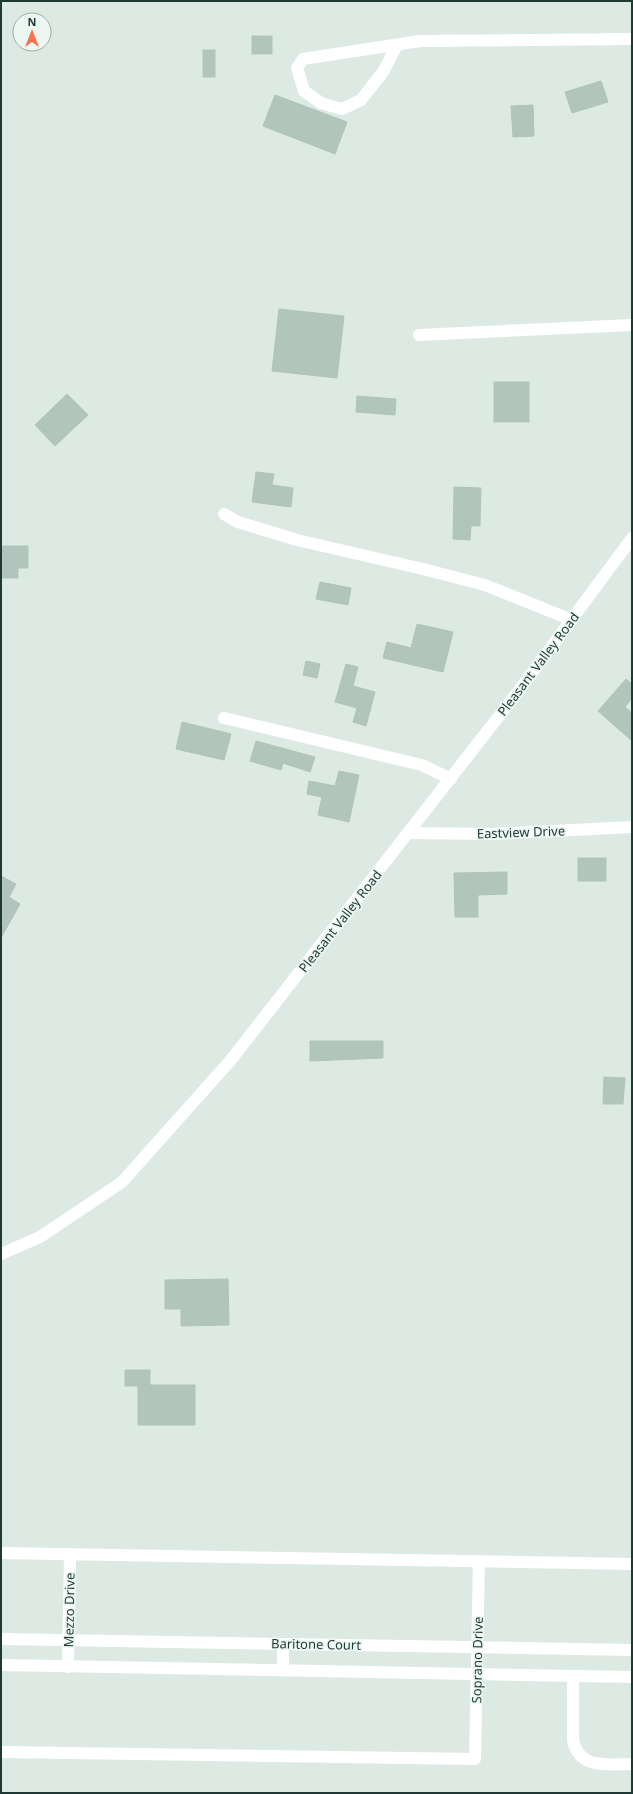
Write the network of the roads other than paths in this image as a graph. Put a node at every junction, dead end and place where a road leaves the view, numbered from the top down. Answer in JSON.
{"nodes":[{"id":1,"x":632,"y":39,"type":"edge"},
{"id":2,"x":397,"y":45,"type":"junction"},
{"id":3,"x":632,"y":325,"type":"edge"},
{"id":4,"x":419,"y":335,"type":"dead end"},
{"id":5,"x":224,"y":514,"type":"dead end"},
{"id":6,"x":632,"y":538,"type":"edge"},
{"id":7,"x":572,"y":620,"type":"junction"},
{"id":8,"x":224,"y":718,"type":"dead end"},
{"id":9,"x":451,"y":779,"type":"junction"},
{"id":10,"x":632,"y":827,"type":"edge"},
{"id":11,"x":409,"y":833,"type":"junction"},
{"id":12,"x":1,"y":1254,"type":"edge"},
{"id":13,"x":1,"y":1553,"type":"edge"},
{"id":14,"x":70,"y":1554,"type":"junction"},
{"id":15,"x":479,"y":1561,"type":"junction"},
{"id":16,"x":632,"y":1564,"type":"edge"},
{"id":17,"x":1,"y":1639,"type":"edge"},
{"id":18,"x":68,"y":1640,"type":"junction"},
{"id":19,"x":283,"y":1644,"type":"junction"},
{"id":20,"x":478,"y":1647,"type":"junction"},
{"id":21,"x":632,"y":1650,"type":"edge"},
{"id":22,"x":1,"y":1665,"type":"edge"},
{"id":23,"x":68,"y":1667,"type":"junction"},
{"id":24,"x":283,"y":1670,"type":"junction"},
{"id":25,"x":477,"y":1674,"type":"junction"},
{"id":26,"x":573,"y":1676,"type":"junction"},
{"id":27,"x":632,"y":1677,"type":"edge"},
{"id":28,"x":1,"y":1752,"type":"edge"},
{"id":29,"x":632,"y":1764,"type":"edge"}],
"edges":[{"from":1,"to":2,"type":"street"},
{"from":2,"to":2,"type":"street"},
{"from":3,"to":4,"type":"street"},
{"from":5,"to":7,"type":"street"},
{"from":6,"to":7,"type":"street","name":"Pleasant Valley Road"},
{"from":7,"to":9,"type":"street","name":"Pleasant Valley Road"},
{"from":8,"to":9,"type":"street"},
{"from":9,"to":11,"type":"street","name":"Pleasant Valley Road"},
{"from":10,"to":11,"type":"street","name":"Eastview Drive"},
{"from":11,"to":12,"type":"street","name":"Pleasant Valley Road"},
{"from":13,"to":14,"type":"street"},
{"from":14,"to":15,"type":"street"},
{"from":14,"to":18,"type":"street","name":"Mezzo Drive"},
{"from":15,"to":16,"type":"street"},
{"from":15,"to":20,"type":"street","name":"Soprano Drive"},
{"from":17,"to":18,"type":"street","name":"Baritone Court"},
{"from":18,"to":19,"type":"street","name":"Baritone Court"},
{"from":18,"to":23,"type":"street","name":"Mezzo Drive"},
{"from":19,"to":20,"type":"street","name":"Baritone Court"},
{"from":19,"to":24,"type":"street"},
{"from":20,"to":21,"type":"street","name":"Baritone Court"},
{"from":20,"to":25,"type":"street","name":"Soprano Drive"},
{"from":22,"to":23,"type":"street","name":"Baritone Court"},
{"from":23,"to":24,"type":"street","name":"Baritone Court"},
{"from":24,"to":25,"type":"street","name":"Baritone Court"},
{"from":25,"to":26,"type":"street","name":"Baritone Court"},
{"from":25,"to":28,"type":"street","name":"Soprano Drive"},
{"from":26,"to":27,"type":"street","name":"Baritone Court"},
{"from":26,"to":29,"type":"street"}]}
